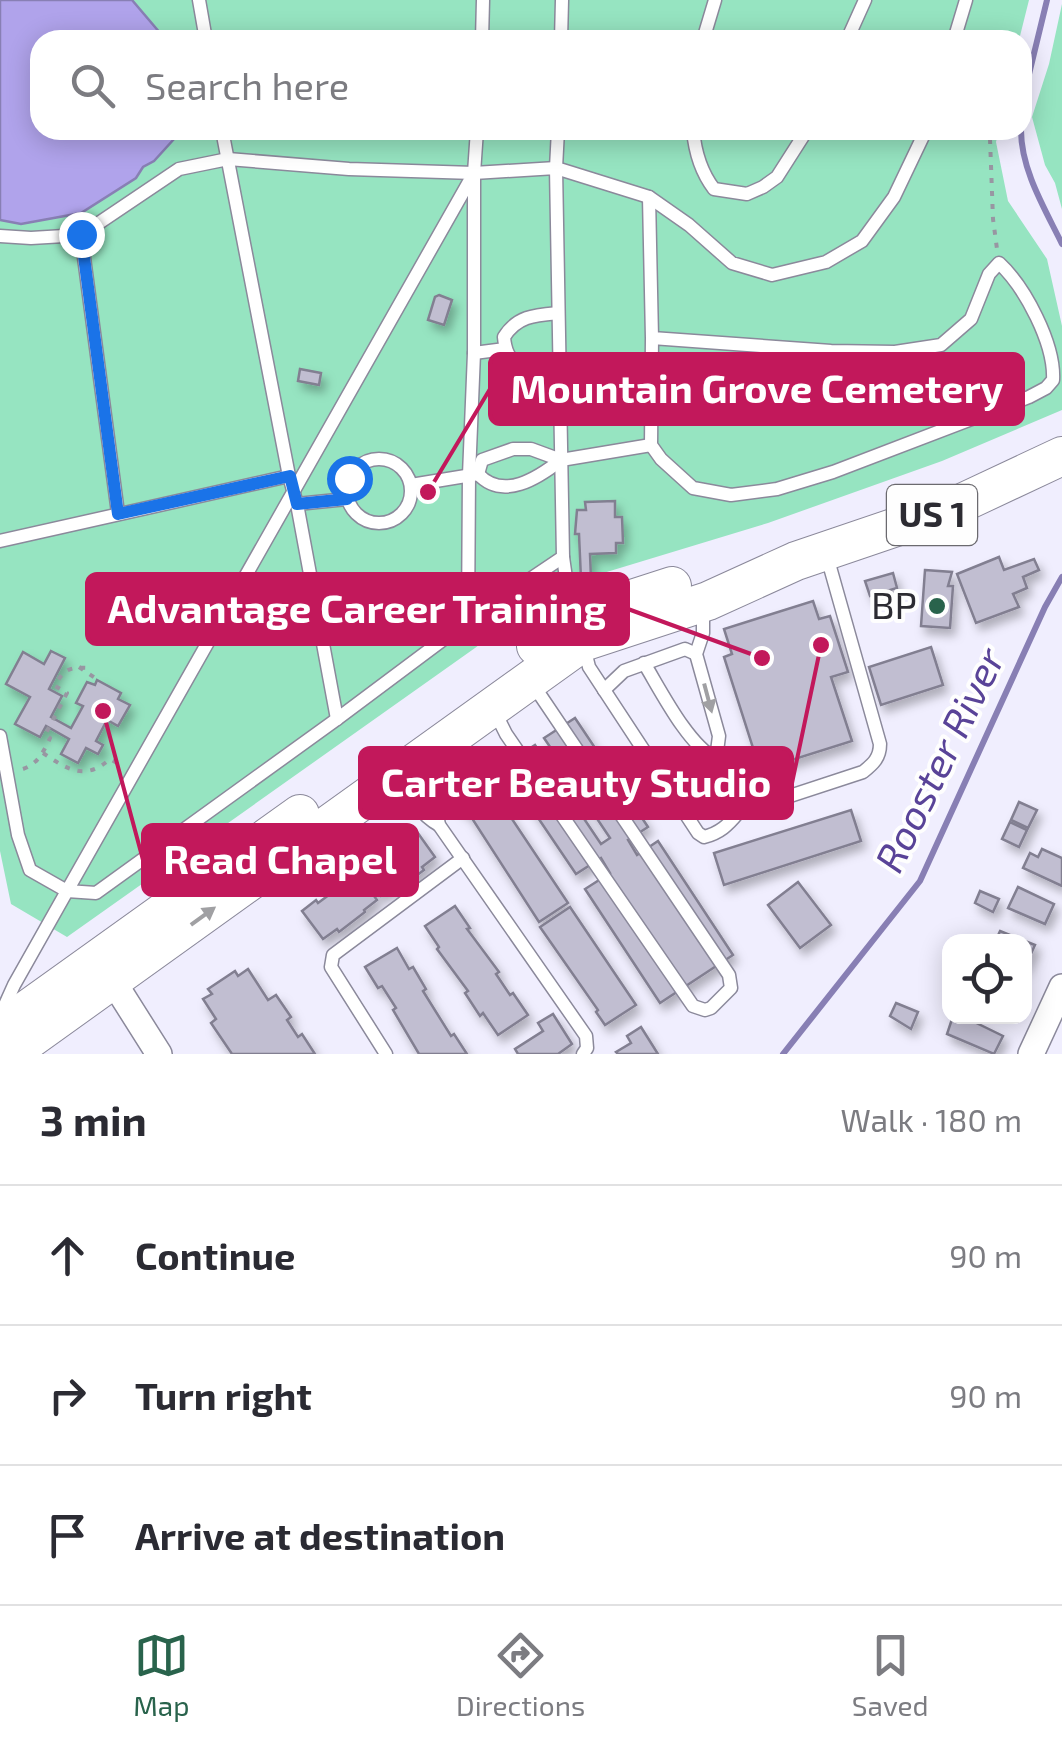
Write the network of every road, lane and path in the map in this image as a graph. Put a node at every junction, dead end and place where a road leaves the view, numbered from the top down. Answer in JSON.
{"nodes":[{"id":1,"x":198,"y":0,"type":"edge"},
{"id":2,"x":483,"y":0,"type":"edge"},
{"id":3,"x":562,"y":0,"type":"edge"},
{"id":4,"x":716,"y":0,"type":"edge"},
{"id":5,"x":865,"y":0,"type":"edge"},
{"id":6,"x":966,"y":0,"type":"edge"},
{"id":7,"x":204,"y":30,"type":"edge"},
{"id":8,"x":482,"y":30,"type":"edge"},
{"id":9,"x":561,"y":30,"type":"edge"},
{"id":10,"x":706,"y":30,"type":"edge"},
{"id":11,"x":852,"y":30,"type":"edge"},
{"id":12,"x":957,"y":30,"type":"edge"},
{"id":13,"x":224,"y":140,"type":"edge"},
{"id":14,"x":476,"y":140,"type":"edge"},
{"id":15,"x":557,"y":140,"type":"edge"},
{"id":16,"x":694,"y":140,"type":"edge"},
{"id":17,"x":801,"y":140,"type":"edge"},
{"id":18,"x":921,"y":140,"type":"edge"},
{"id":19,"x":990,"y":140,"type":"edge"},
{"id":20,"x":228,"y":159,"type":"junction"},
{"id":21,"x":556,"y":168,"type":"junction"},
{"id":22,"x":474,"y":174,"type":"junction"},
{"id":23,"x":649,"y":197,"type":"junction"},
{"id":24,"x":81,"y":234,"type":"junction"},
{"id":25,"x":0,"y":236,"type":"edge"},
{"id":26,"x":999,"y":263,"type":"junction"},
{"id":27,"x":558,"y":313,"type":"junction"},
{"id":28,"x":652,"y":338,"type":"junction"},
{"id":29,"x":505,"y":349,"type":"junction"},
{"id":30,"x":474,"y":353,"type":"junction"},
{"id":31,"x":558,"y":365,"type":"junction"},
{"id":32,"x":651,"y":445,"type":"junction"},
{"id":33,"x":1062,"y":456,"type":"edge"},
{"id":34,"x":561,"y":460,"type":"junction"},
{"id":35,"x":474,"y":474,"type":"junction"},
{"id":36,"x":291,"y":483,"type":"junction"},
{"id":37,"x":411,"y":485,"type":"junction"},
{"id":38,"x":347,"y":499,"type":"junction"},
{"id":39,"x":297,"y":504,"type":"junction"},
{"id":40,"x":118,"y":514,"type":"junction"},
{"id":41,"x":0,"y":541,"type":"edge"},
{"id":42,"x":811,"y":556,"type":"junction"},
{"id":43,"x":562,"y":557,"type":"junction"},
{"id":44,"x":702,"y":603,"type":"junction"},
{"id":45,"x":468,"y":621,"type":"junction"},
{"id":46,"x":580,"y":630,"type":"junction"},
{"id":47,"x":696,"y":654,"type":"junction"},
{"id":48,"x":644,"y":663,"type":"junction"},
{"id":49,"x":79,"y":667,"type":"junction"},
{"id":50,"x":92,"y":668,"type":"dead end"},
{"id":51,"x":530,"y":680,"type":"junction"},
{"id":52,"x":92,"y":682,"type":"dead end"},
{"id":53,"x":604,"y":690,"type":"junction"},
{"id":54,"x":492,"y":708,"type":"junction"},
{"id":55,"x":336,"y":719,"type":"junction"},
{"id":56,"x":0,"y":736,"type":"edge"},
{"id":57,"x":43,"y":753,"type":"junction"},
{"id":58,"x":716,"y":759,"type":"junction"},
{"id":59,"x":403,"y":772,"type":"junction"},
{"id":60,"x":7,"y":773,"type":"junction"},
{"id":61,"x":134,"y":773,"type":"junction"},
{"id":62,"x":738,"y":812,"type":"junction"},
{"id":63,"x":462,"y":858,"type":"junction"},
{"id":64,"x":68,"y":891,"type":"junction"},
{"id":65,"x":106,"y":970,"type":"junction"},
{"id":66,"x":1062,"y":987,"type":"edge"},
{"id":67,"x":0,"y":1017,"type":"edge"},
{"id":68,"x":0,"y":1030,"type":"edge"},
{"id":69,"x":10,"y":1054,"type":"edge"},
{"id":70,"x":159,"y":1054,"type":"edge"},
{"id":71,"x":386,"y":1054,"type":"edge"},
{"id":72,"x":583,"y":1054,"type":"edge"},
{"id":73,"x":1031,"y":1054,"type":"edge"}],
"edges":[{"from":1,"to":7,"type":"lane"},
{"from":2,"to":8,"type":"lane"},
{"from":3,"to":9,"type":"lane"},
{"from":4,"to":10,"type":"lane"},
{"from":5,"to":11,"type":"lane"},
{"from":6,"to":12,"type":"lane"},
{"from":13,"to":20,"type":"lane"},
{"from":14,"to":22,"type":"lane"},
{"from":15,"to":21,"type":"lane"},
{"from":16,"to":17,"type":"lane"},
{"from":18,"to":23,"type":"lane"},
{"from":19,"to":26,"type":"path"},
{"from":20,"to":22,"type":"lane"},
{"from":20,"to":24,"type":"lane"},
{"from":20,"to":36,"type":"lane"},
{"from":21,"to":22,"type":"lane"},
{"from":21,"to":23,"type":"lane"},
{"from":21,"to":27,"type":"lane"},
{"from":22,"to":30,"type":"lane"},
{"from":22,"to":36,"type":"lane"},
{"from":23,"to":28,"type":"lane"},
{"from":24,"to":25,"type":"lane"},
{"from":24,"to":40,"type":"lane"},
{"from":26,"to":28,"type":"lane"},
{"from":26,"to":32,"type":"lane"},
{"from":27,"to":29,"type":"lane"},
{"from":27,"to":31,"type":"lane"},
{"from":28,"to":32,"type":"lane"},
{"from":29,"to":30,"type":"lane"},
{"from":29,"to":31,"type":"lane"},
{"from":30,"to":35,"type":"lane"},
{"from":31,"to":34,"type":"lane"},
{"from":32,"to":34,"type":"lane"},
{"from":33,"to":42,"type":"main road","number":"US 1"},
{"from":34,"to":35,"type":"lane"},
{"from":34,"to":35,"type":"lane"},
{"from":34,"to":43,"type":"lane"},
{"from":35,"to":37,"type":"lane"},
{"from":35,"to":45,"type":"lane"},
{"from":36,"to":39,"type":"lane"},
{"from":36,"to":40,"type":"lane"},
{"from":36,"to":61,"type":"lane"},
{"from":37,"to":38,"type":"lane"},
{"from":37,"to":38,"type":"lane"},
{"from":38,"to":39,"type":"lane"},
{"from":39,"to":55,"type":"lane"},
{"from":40,"to":41,"type":"lane"},
{"from":42,"to":44,"type":"main road","number":"US 1"},
{"from":42,"to":46,"type":"main road","number":"US 1"},
{"from":42,"to":62,"type":"lane"},
{"from":43,"to":45,"type":"lane"},
{"from":43,"to":46,"type":"lane"},
{"from":44,"to":46,"type":"main road","number":"US 1"},
{"from":44,"to":47,"type":"lane"},
{"from":45,"to":55,"type":"lane"},
{"from":46,"to":51,"type":"main road","number":"US 1"},
{"from":46,"to":53,"type":"lane"},
{"from":46,"to":65,"type":"main road","number":"US 1"},
{"from":47,"to":48,"type":"lane"},
{"from":47,"to":58,"type":"lane","one_way":true},
{"from":48,"to":53,"type":"lane"},
{"from":48,"to":58,"type":"lane"},
{"from":49,"to":50,"type":"path"},
{"from":49,"to":52,"type":"path"},
{"from":49,"to":57,"type":"path"},
{"from":51,"to":54,"type":"main road","number":"US 1"},
{"from":51,"to":54,"type":"lane"},
{"from":53,"to":62,"type":"lane"},
{"from":54,"to":59,"type":"main road","number":"US 1"},
{"from":55,"to":64,"type":"lane"},
{"from":56,"to":60,"type":"lane"},
{"from":57,"to":60,"type":"path"},
{"from":57,"to":61,"type":"path"},
{"from":58,"to":62,"type":"lane"},
{"from":59,"to":63,"type":"lane"},
{"from":65,"to":59,"type":"main road","number":"US 1","one_way":true},
{"from":60,"to":64,"type":"lane"},
{"from":61,"to":64,"type":"lane"},
{"from":63,"to":71,"type":"lane"},
{"from":63,"to":72,"type":"lane"},
{"from":64,"to":67,"type":"lane"},
{"from":65,"to":68,"type":"main road","number":"US 1"},
{"from":65,"to":69,"type":"main road","number":"US 1"},
{"from":65,"to":70,"type":"street"},
{"from":66,"to":73,"type":"street"}]}
